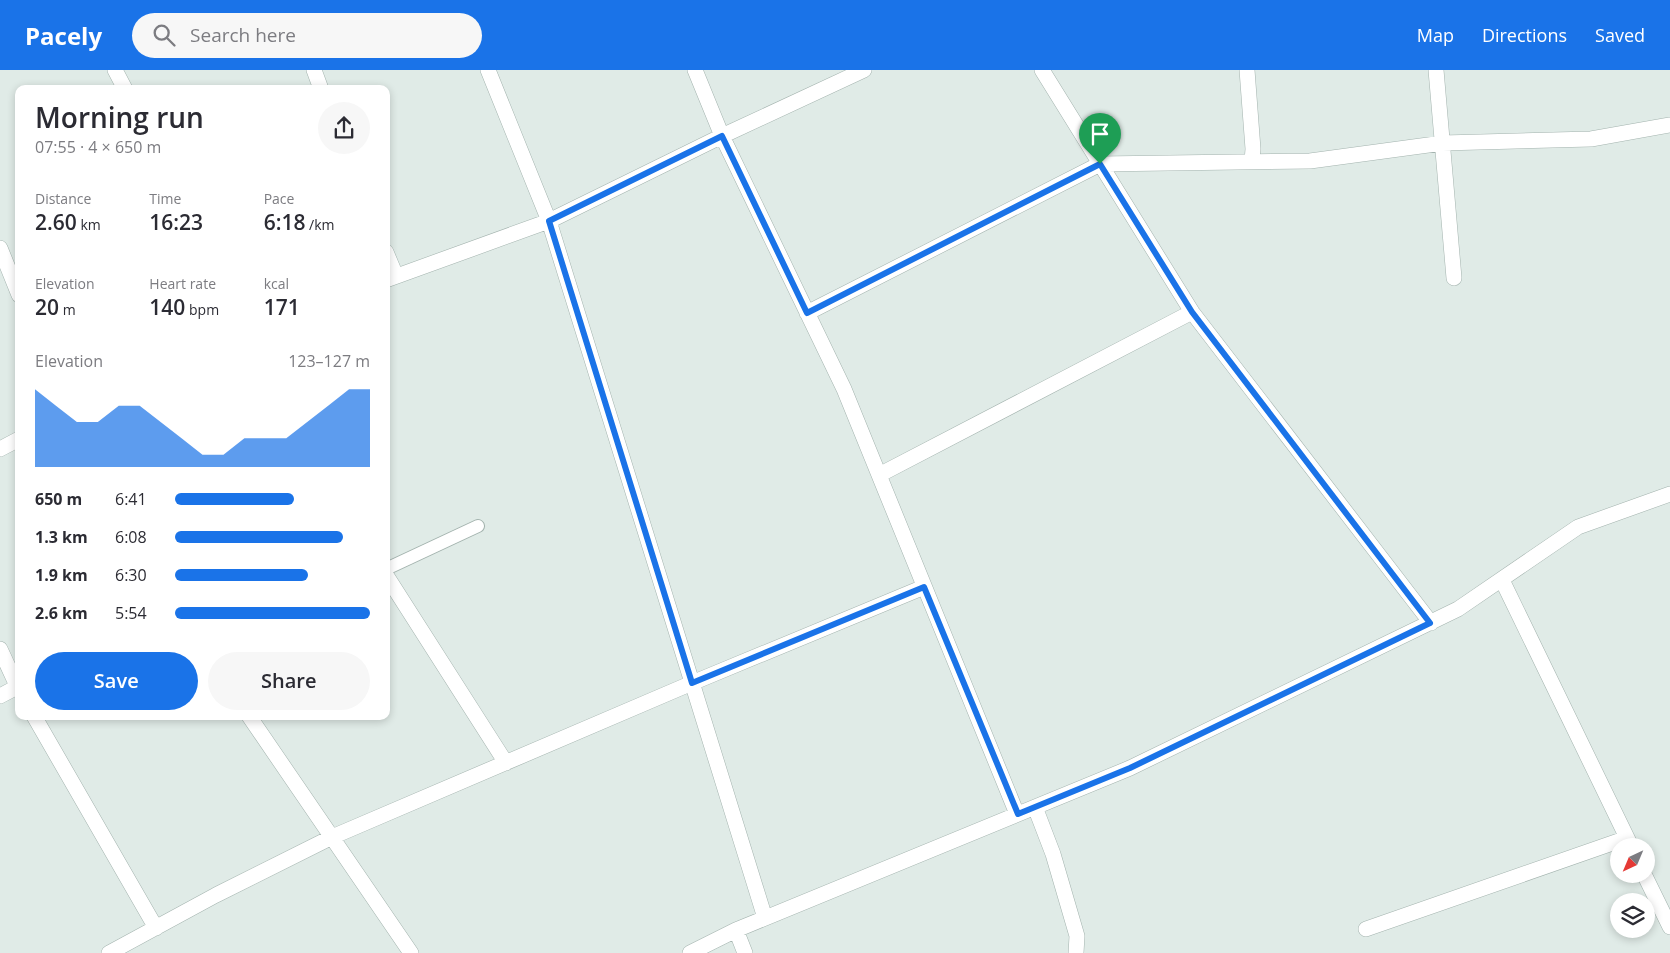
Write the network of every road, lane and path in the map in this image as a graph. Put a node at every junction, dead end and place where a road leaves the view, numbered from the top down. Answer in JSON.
{"nodes":[{"id":1,"x":115,"y":70,"type":"edge"},
{"id":2,"x":314,"y":70,"type":"edge"},
{"id":3,"x":488,"y":70,"type":"edge"},
{"id":4,"x":695,"y":70,"type":"edge"},
{"id":5,"x":864,"y":70,"type":"edge"},
{"id":6,"x":1042,"y":70,"type":"edge"},
{"id":7,"x":1247,"y":70,"type":"edge"},
{"id":8,"x":1436,"y":70,"type":"edge"},
{"id":9,"x":123,"y":85,"type":"edge"},
{"id":10,"x":320,"y":85,"type":"edge"},
{"id":11,"x":1670,"y":125,"type":"edge"},
{"id":12,"x":722,"y":136,"type":"junction"},
{"id":13,"x":1443,"y":143,"type":"junction"},
{"id":14,"x":1252,"y":161,"type":"junction"},
{"id":15,"x":1100,"y":164,"type":"junction"},
{"id":16,"x":549,"y":221,"type":"junction"},
{"id":17,"x":0,"y":248,"type":"edge"},
{"id":18,"x":391,"y":278,"type":"edge"},
{"id":19,"x":1454,"y":278,"type":"dead end"},
{"id":20,"x":15,"y":285,"type":"edge"},
{"id":21,"x":1192,"y":312,"type":"junction"},
{"id":22,"x":807,"y":313,"type":"junction"},
{"id":23,"x":15,"y":441,"type":"edge"},
{"id":24,"x":0,"y":449,"type":"edge"},
{"id":25,"x":879,"y":475,"type":"junction"},
{"id":26,"x":1670,"y":494,"type":"edge"},
{"id":27,"x":478,"y":526,"type":"dead end"},
{"id":28,"x":390,"y":567,"type":"edge"},
{"id":29,"x":1502,"y":580,"type":"junction"},
{"id":30,"x":390,"y":581,"type":"edge"},
{"id":31,"x":924,"y":587,"type":"junction"},
{"id":32,"x":1430,"y":623,"type":"junction"},
{"id":33,"x":0,"y":650,"type":"edge"},
{"id":34,"x":15,"y":682,"type":"edge"},
{"id":35,"x":692,"y":683,"type":"junction"},
{"id":36,"x":15,"y":689,"type":"edge"},
{"id":37,"x":0,"y":696,"type":"edge"},
{"id":38,"x":36,"y":720,"type":"edge"},
{"id":39,"x":252,"y":720,"type":"edge"},
{"id":40,"x":506,"y":763,"type":"junction"},
{"id":41,"x":1035,"y":807,"type":"junction"},
{"id":42,"x":1018,"y":814,"type":"junction"},
{"id":43,"x":332,"y":837,"type":"junction"},
{"id":44,"x":1627,"y":838,"type":"edge"},
{"id":45,"x":1610,"y":848,"type":"edge"},
{"id":46,"x":1648,"y":883,"type":"edge"},
{"id":47,"x":765,"y":918,"type":"junction"},
{"id":48,"x":1670,"y":927,"type":"edge"},
{"id":49,"x":156,"y":928,"type":"junction"},
{"id":50,"x":1366,"y":929,"type":"dead end"},
{"id":51,"x":736,"y":930,"type":"junction"},
{"id":52,"x":110,"y":953,"type":"edge"},
{"id":53,"x":411,"y":953,"type":"edge"},
{"id":54,"x":690,"y":953,"type":"edge"},
{"id":55,"x":745,"y":953,"type":"edge"},
{"id":56,"x":1076,"y":953,"type":"edge"}],
"edges":[{"from":1,"to":9,"type":"street"},
{"from":2,"to":10,"type":"street"},
{"from":3,"to":16,"type":"street"},
{"from":4,"to":12,"type":"street"},
{"from":5,"to":12,"type":"street"},
{"from":6,"to":15,"type":"street"},
{"from":7,"to":14,"type":"street"},
{"from":8,"to":13,"type":"street"},
{"from":11,"to":13,"type":"street"},
{"from":12,"to":16,"type":"street"},
{"from":12,"to":22,"type":"street"},
{"from":13,"to":14,"type":"street"},
{"from":13,"to":19,"type":"street"},
{"from":14,"to":15,"type":"street"},
{"from":15,"to":21,"type":"street"},
{"from":15,"to":22,"type":"street"},
{"from":16,"to":18,"type":"street"},
{"from":16,"to":35,"type":"street"},
{"from":17,"to":20,"type":"street"},
{"from":21,"to":25,"type":"street"},
{"from":21,"to":32,"type":"street"},
{"from":22,"to":25,"type":"street"},
{"from":23,"to":24,"type":"street"},
{"from":25,"to":31,"type":"street"},
{"from":26,"to":29,"type":"street"},
{"from":27,"to":28,"type":"lane"},
{"from":29,"to":32,"type":"street"},
{"from":29,"to":44,"type":"street"},
{"from":30,"to":40,"type":"street"},
{"from":31,"to":35,"type":"street"},
{"from":31,"to":42,"type":"street"},
{"from":32,"to":41,"type":"street"},
{"from":33,"to":34,"type":"street"},
{"from":35,"to":40,"type":"street"},
{"from":35,"to":47,"type":"street"},
{"from":36,"to":37,"type":"street"},
{"from":38,"to":49,"type":"street"},
{"from":39,"to":43,"type":"street"},
{"from":40,"to":43,"type":"street"},
{"from":41,"to":42,"type":"street"},
{"from":41,"to":56,"type":"street"},
{"from":42,"to":47,"type":"street"},
{"from":43,"to":49,"type":"street"},
{"from":43,"to":53,"type":"street"},
{"from":45,"to":50,"type":"street"},
{"from":46,"to":48,"type":"street"},
{"from":47,"to":51,"type":"street"},
{"from":49,"to":52,"type":"street"},
{"from":51,"to":54,"type":"street"},
{"from":51,"to":55,"type":"street"}]}
